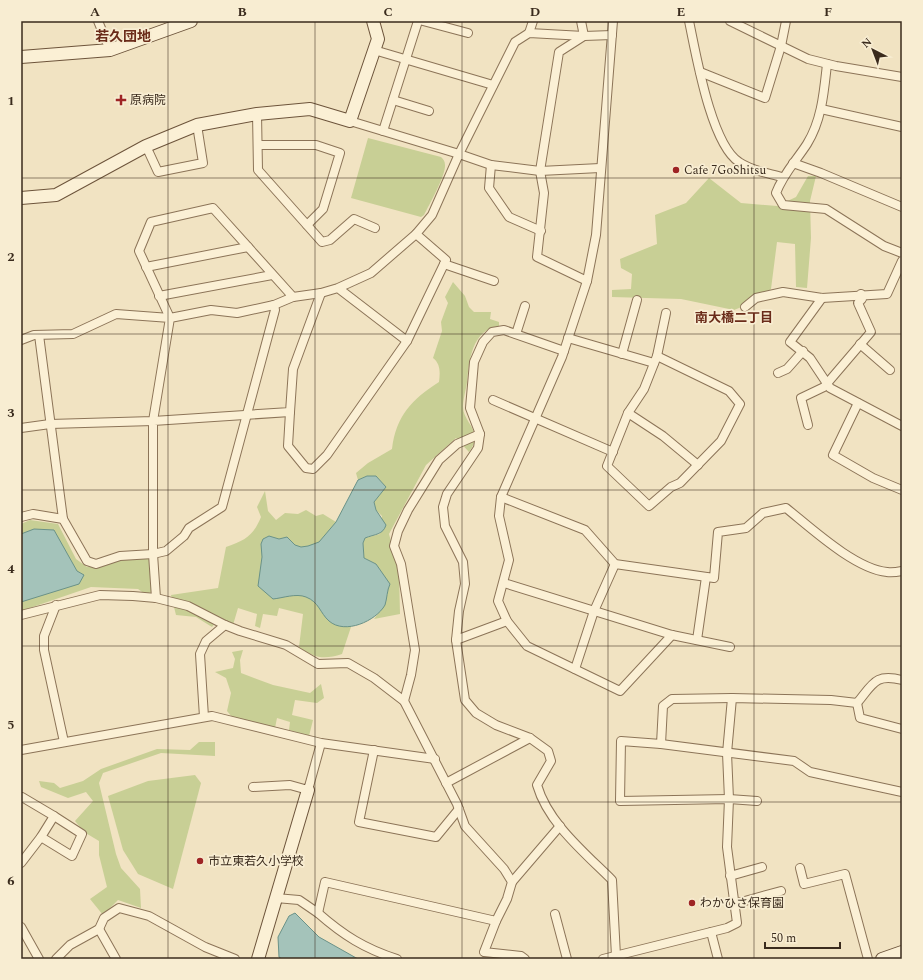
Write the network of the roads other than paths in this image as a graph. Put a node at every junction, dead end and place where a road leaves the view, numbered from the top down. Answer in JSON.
{"nodes":[{"id":1,"x":98,"y":21,"type":"edge"},
{"id":2,"x":191,"y":21,"type":"edge"},
{"id":3,"x":373,"y":21,"type":"edge"},
{"id":4,"x":418,"y":21,"type":"edge"},
{"id":5,"x":423,"y":21,"type":"edge"},
{"id":6,"x":533,"y":21,"type":"edge"},
{"id":7,"x":581,"y":21,"type":"edge"},
{"id":8,"x":613,"y":21,"type":"edge"},
{"id":9,"x":689,"y":21,"type":"edge"},
{"id":10,"x":730,"y":21,"type":"edge"},
{"id":11,"x":786,"y":21,"type":"edge"},
{"id":12,"x":468,"y":33,"type":"dead end"},
{"id":13,"x":529,"y":33,"type":"junction"},
{"id":14,"x":612,"y":35,"type":"junction"},
{"id":15,"x":584,"y":36,"type":"junction"},
{"id":16,"x":781,"y":46,"type":"junction"},
{"id":17,"x":110,"y":50,"type":"junction"},
{"id":18,"x":374,"y":50,"type":"junction"},
{"id":19,"x":21,"y":57,"type":"edge"},
{"id":20,"x":405,"y":59,"type":"junction"},
{"id":21,"x":827,"y":64,"type":"junction"},
{"id":22,"x":700,"y":72,"type":"junction"},
{"id":23,"x":902,"y":77,"type":"edge"},
{"id":24,"x":493,"y":85,"type":"junction"},
{"id":25,"x":393,"y":100,"type":"junction"},
{"id":26,"x":821,"y":109,"type":"junction"},
{"id":27,"x":429,"y":111,"type":"dead end"},
{"id":28,"x":257,"y":114,"type":"junction"},
{"id":29,"x":350,"y":121,"type":"junction"},
{"id":30,"x":197,"y":125,"type":"junction"},
{"id":31,"x":902,"y":127,"type":"edge"},
{"id":32,"x":383,"y":131,"type":"junction"},
{"id":33,"x":258,"y":145,"type":"junction"},
{"id":34,"x":146,"y":146,"type":"junction"},
{"id":35,"x":459,"y":154,"type":"junction"},
{"id":36,"x":793,"y":163,"type":"junction"},
{"id":37,"x":491,"y":166,"type":"junction"},
{"id":38,"x":600,"y":168,"type":"junction"},
{"id":39,"x":540,"y":171,"type":"junction"},
{"id":40,"x":782,"y":177,"type":"junction"},
{"id":41,"x":21,"y":198,"type":"edge"},
{"id":42,"x":902,"y":207,"type":"edge"},
{"id":43,"x":307,"y":225,"type":"junction"},
{"id":44,"x":375,"y":228,"type":"dead end"},
{"id":45,"x":541,"y":231,"type":"junction"},
{"id":46,"x":416,"y":234,"type":"junction"},
{"id":47,"x":248,"y":247,"type":"junction"},
{"id":48,"x":902,"y":253,"type":"edge"},
{"id":49,"x":902,"y":261,"type":"edge"},
{"id":50,"x":444,"y":264,"type":"junction"},
{"id":51,"x":146,"y":267,"type":"junction"},
{"id":52,"x":272,"y":275,"type":"junction"},
{"id":53,"x":494,"y":281,"type":"dead end"},
{"id":54,"x":587,"y":281,"type":"junction"},
{"id":55,"x":338,"y":288,"type":"junction"},
{"id":56,"x":321,"y":293,"type":"junction"},
{"id":57,"x":861,"y":294,"type":"junction"},
{"id":58,"x":159,"y":296,"type":"junction"},
{"id":59,"x":293,"y":297,"type":"junction"},
{"id":60,"x":822,"y":298,"type":"junction"},
{"id":61,"x":637,"y":300,"type":"dead end"},
{"id":62,"x":274,"y":305,"type":"junction"},
{"id":63,"x":525,"y":306,"type":"dead end"},
{"id":64,"x":745,"y":307,"type":"dead end"},
{"id":65,"x":666,"y":313,"type":"dead end"},
{"id":66,"x":170,"y":318,"type":"junction"},
{"id":67,"x":516,"y":334,"type":"junction"},
{"id":68,"x":39,"y":335,"type":"junction"},
{"id":69,"x":568,"y":338,"type":"junction"},
{"id":70,"x":21,"y":340,"type":"edge"},
{"id":71,"x":407,"y":341,"type":"junction"},
{"id":72,"x":860,"y":344,"type":"junction"},
{"id":73,"x":803,"y":350,"type":"junction"},
{"id":74,"x":564,"y":351,"type":"junction"},
{"id":75,"x":622,"y":354,"type":"junction"},
{"id":76,"x":655,"y":360,"type":"junction"},
{"id":77,"x":890,"y":370,"type":"dead end"},
{"id":78,"x":778,"y":373,"type":"dead end"},
{"id":79,"x":827,"y":385,"type":"junction"},
{"id":80,"x":493,"y":400,"type":"dead end"},
{"id":81,"x":858,"y":403,"type":"junction"},
{"id":82,"x":290,"y":412,"type":"junction"},
{"id":83,"x":628,"y":413,"type":"junction"},
{"id":84,"x":246,"y":415,"type":"junction"},
{"id":85,"x":536,"y":417,"type":"junction"},
{"id":86,"x":153,"y":420,"type":"junction"},
{"id":87,"x":901,"y":423,"type":"edge"},
{"id":88,"x":50,"y":424,"type":"junction"},
{"id":89,"x":808,"y":425,"type":"dead end"},
{"id":90,"x":21,"y":428,"type":"edge"},
{"id":91,"x":480,"y":434,"type":"junction"},
{"id":92,"x":613,"y":452,"type":"junction"},
{"id":93,"x":698,"y":465,"type":"junction"},
{"id":94,"x":902,"y":490,"type":"edge"},
{"id":95,"x":501,"y":497,"type":"junction"},
{"id":96,"x":21,"y":517,"type":"edge"},
{"id":97,"x":64,"y":519,"type":"junction"},
{"id":98,"x":153,"y":554,"type":"junction"},
{"id":99,"x":615,"y":564,"type":"junction"},
{"id":100,"x":902,"y":571,"type":"edge"},
{"id":101,"x":706,"y":577,"type":"junction"},
{"id":102,"x":504,"y":583,"type":"junction"},
{"id":103,"x":156,"y":598,"type":"junction"},
{"id":104,"x":56,"y":605,"type":"junction"},
{"id":105,"x":594,"y":611,"type":"junction"},
{"id":106,"x":21,"y":615,"type":"edge"},
{"id":107,"x":507,"y":621,"type":"junction"},
{"id":108,"x":225,"y":625,"type":"junction"},
{"id":109,"x":672,"y":634,"type":"junction"},
{"id":110,"x":456,"y":640,"type":"junction"},
{"id":111,"x":697,"y":640,"type":"junction"},
{"id":112,"x":730,"y":647,"type":"dead end"},
{"id":113,"x":575,"y":670,"type":"junction"},
{"id":114,"x":902,"y":680,"type":"edge"},
{"id":115,"x":732,"y":698,"type":"junction"},
{"id":116,"x":404,"y":701,"type":"junction"},
{"id":117,"x":857,"y":703,"type":"junction"},
{"id":118,"x":204,"y":717,"type":"junction"},
{"id":119,"x":902,"y":729,"type":"edge"},
{"id":120,"x":530,"y":738,"type":"junction"},
{"id":121,"x":64,"y":742,"type":"junction"},
{"id":122,"x":321,"y":743,"type":"junction"},
{"id":123,"x":661,"y":744,"type":"junction"},
{"id":124,"x":21,"y":750,"type":"edge"},
{"id":125,"x":374,"y":750,"type":"junction"},
{"id":126,"x":727,"y":753,"type":"junction"},
{"id":127,"x":435,"y":759,"type":"junction"},
{"id":128,"x":446,"y":783,"type":"junction"},
{"id":129,"x":253,"y":787,"type":"dead end"},
{"id":130,"x":308,"y":790,"type":"junction"},
{"id":131,"x":902,"y":792,"type":"edge"},
{"id":132,"x":22,"y":797,"type":"edge"},
{"id":133,"x":729,"y":799,"type":"junction"},
{"id":134,"x":757,"y":801,"type":"dead end"},
{"id":135,"x":459,"y":809,"type":"junction"},
{"id":136,"x":54,"y":816,"type":"junction"},
{"id":137,"x":560,"y":826,"type":"junction"},
{"id":138,"x":41,"y":837,"type":"junction"},
{"id":139,"x":21,"y":863,"type":"edge"},
{"id":140,"x":762,"y":867,"type":"dead end"},
{"id":141,"x":800,"y":868,"type":"dead end"},
{"id":142,"x":730,"y":876,"type":"junction"},
{"id":143,"x":512,"y":882,"type":"junction"},
{"id":144,"x":781,"y":891,"type":"dead end"},
{"id":145,"x":276,"y":898,"type":"junction"},
{"id":146,"x":734,"y":904,"type":"junction"},
{"id":147,"x":318,"y":913,"type":"junction"},
{"id":148,"x":555,"y":914,"type":"dead end"},
{"id":149,"x":496,"y":921,"type":"junction"},
{"id":150,"x":21,"y":927,"type":"edge"},
{"id":151,"x":99,"y":929,"type":"junction"},
{"id":152,"x":711,"y":932,"type":"junction"},
{"id":153,"x":902,"y":952,"type":"edge"},
{"id":154,"x":482,"y":955,"type":"edge"},
{"id":155,"x":616,"y":956,"type":"junction"},
{"id":156,"x":39,"y":959,"type":"edge"},
{"id":157,"x":56,"y":959,"type":"edge"},
{"id":158,"x":116,"y":959,"type":"edge"},
{"id":159,"x":235,"y":959,"type":"edge"},
{"id":160,"x":258,"y":959,"type":"edge"},
{"id":161,"x":397,"y":959,"type":"edge"},
{"id":162,"x":525,"y":959,"type":"edge"},
{"id":163,"x":567,"y":959,"type":"edge"},
{"id":164,"x":604,"y":959,"type":"edge"},
{"id":165,"x":718,"y":959,"type":"edge"},
{"id":166,"x":868,"y":959,"type":"edge"},
{"id":167,"x":884,"y":959,"type":"edge"}],
"edges":[{"from":1,"to":17,"type":"street"},
{"from":2,"to":17,"type":"street"},
{"from":3,"to":18,"type":"street"},
{"from":4,"to":20,"type":"street"},
{"from":5,"to":12,"type":"street"},
{"from":6,"to":13,"type":"street"},
{"from":7,"to":15,"type":"street"},
{"from":8,"to":14,"type":"street"},
{"from":9,"to":22,"type":"street"},
{"from":10,"to":16,"type":"street"},
{"from":11,"to":16,"type":"street"},
{"from":13,"to":15,"type":"street"},
{"from":13,"to":24,"type":"street"},
{"from":14,"to":15,"type":"street"},
{"from":14,"to":38,"type":"street"},
{"from":15,"to":39,"type":"street"},
{"from":16,"to":21,"type":"street"},
{"from":16,"to":22,"type":"street"},
{"from":17,"to":19,"type":"street"},
{"from":18,"to":20,"type":"street"},
{"from":18,"to":29,"type":"street"},
{"from":20,"to":24,"type":"street"},
{"from":20,"to":25,"type":"street"},
{"from":21,"to":23,"type":"street"},
{"from":21,"to":26,"type":"street"},
{"from":22,"to":40,"type":"street"},
{"from":24,"to":35,"type":"street"},
{"from":25,"to":27,"type":"street"},
{"from":25,"to":32,"type":"street"},
{"from":26,"to":31,"type":"street"},
{"from":26,"to":36,"type":"street"},
{"from":28,"to":29,"type":"street"},
{"from":28,"to":30,"type":"street"},
{"from":28,"to":33,"type":"street"},
{"from":29,"to":32,"type":"street"},
{"from":30,"to":34,"type":"street"},
{"from":30,"to":34,"type":"street"},
{"from":32,"to":35,"type":"street"},
{"from":33,"to":43,"type":"street"},
{"from":33,"to":43,"type":"street"},
{"from":34,"to":41,"type":"street"},
{"from":35,"to":37,"type":"street"},
{"from":35,"to":46,"type":"street"},
{"from":36,"to":40,"type":"street"},
{"from":36,"to":42,"type":"street"},
{"from":37,"to":39,"type":"street"},
{"from":37,"to":45,"type":"street"},
{"from":38,"to":39,"type":"street"},
{"from":38,"to":54,"type":"street"},
{"from":39,"to":45,"type":"street"},
{"from":40,"to":48,"type":"street"},
{"from":43,"to":44,"type":"street"},
{"from":45,"to":54,"type":"street"},
{"from":46,"to":50,"type":"street"},
{"from":46,"to":55,"type":"street"},
{"from":47,"to":51,"type":"street"},
{"from":47,"to":51,"type":"street"},
{"from":47,"to":52,"type":"street"},
{"from":49,"to":57,"type":"street"},
{"from":50,"to":53,"type":"street"},
{"from":50,"to":71,"type":"street"},
{"from":51,"to":58,"type":"street"},
{"from":52,"to":58,"type":"street"},
{"from":52,"to":59,"type":"street"},
{"from":54,"to":69,"type":"street"},
{"from":55,"to":56,"type":"street"},
{"from":55,"to":71,"type":"street"},
{"from":56,"to":59,"type":"street"},
{"from":56,"to":82,"type":"street"},
{"from":57,"to":60,"type":"street"},
{"from":57,"to":72,"type":"street"},
{"from":58,"to":66,"type":"street"},
{"from":59,"to":62,"type":"street"},
{"from":60,"to":64,"type":"street"},
{"from":60,"to":73,"type":"street"},
{"from":61,"to":75,"type":"street"},
{"from":62,"to":66,"type":"street"},
{"from":62,"to":84,"type":"street"},
{"from":63,"to":67,"type":"street"},
{"from":65,"to":76,"type":"street"},
{"from":66,"to":68,"type":"street"},
{"from":66,"to":86,"type":"street"},
{"from":67,"to":74,"type":"street"},
{"from":67,"to":91,"type":"street"},
{"from":68,"to":70,"type":"street"},
{"from":68,"to":88,"type":"street"},
{"from":69,"to":74,"type":"street"},
{"from":69,"to":75,"type":"street"},
{"from":71,"to":82,"type":"street"},
{"from":72,"to":77,"type":"street"},
{"from":72,"to":79,"type":"street"},
{"from":73,"to":78,"type":"street"},
{"from":73,"to":79,"type":"street"},
{"from":74,"to":85,"type":"street"},
{"from":75,"to":76,"type":"street"},
{"from":76,"to":83,"type":"street"},
{"from":76,"to":93,"type":"street"},
{"from":79,"to":81,"type":"street"},
{"from":79,"to":89,"type":"street"},
{"from":80,"to":85,"type":"street"},
{"from":81,"to":87,"type":"street"},
{"from":81,"to":94,"type":"street"},
{"from":82,"to":84,"type":"street"},
{"from":83,"to":92,"type":"street"},
{"from":83,"to":93,"type":"street"},
{"from":84,"to":86,"type":"street"},
{"from":84,"to":98,"type":"street"},
{"from":85,"to":92,"type":"street"},
{"from":85,"to":95,"type":"street"},
{"from":86,"to":88,"type":"street"},
{"from":86,"to":98,"type":"street"},
{"from":88,"to":90,"type":"street"},
{"from":88,"to":97,"type":"street"},
{"from":91,"to":110,"type":"street"},
{"from":91,"to":116,"type":"street"},
{"from":92,"to":93,"type":"street"},
{"from":95,"to":99,"type":"street"},
{"from":95,"to":102,"type":"street"},
{"from":96,"to":97,"type":"street"},
{"from":97,"to":98,"type":"street"},
{"from":98,"to":103,"type":"street"},
{"from":99,"to":101,"type":"street"},
{"from":99,"to":105,"type":"street"},
{"from":100,"to":101,"type":"street"},
{"from":101,"to":111,"type":"street"},
{"from":102,"to":105,"type":"street"},
{"from":102,"to":107,"type":"street"},
{"from":103,"to":104,"type":"street"},
{"from":103,"to":108,"type":"street"},
{"from":104,"to":106,"type":"street"},
{"from":104,"to":121,"type":"street"},
{"from":105,"to":109,"type":"street"},
{"from":105,"to":113,"type":"street"},
{"from":107,"to":110,"type":"street"},
{"from":107,"to":113,"type":"street"},
{"from":108,"to":116,"type":"street"},
{"from":108,"to":118,"type":"street"},
{"from":109,"to":111,"type":"street"},
{"from":109,"to":113,"type":"street"},
{"from":110,"to":120,"type":"street"},
{"from":111,"to":112,"type":"street"},
{"from":114,"to":117,"type":"street"},
{"from":115,"to":117,"type":"street"},
{"from":115,"to":123,"type":"street"},
{"from":115,"to":126,"type":"street"},
{"from":116,"to":127,"type":"street"},
{"from":117,"to":119,"type":"street"},
{"from":118,"to":121,"type":"street"},
{"from":118,"to":122,"type":"street"},
{"from":120,"to":128,"type":"street"},
{"from":120,"to":137,"type":"street"},
{"from":121,"to":124,"type":"street"},
{"from":122,"to":125,"type":"street"},
{"from":122,"to":130,"type":"street"},
{"from":123,"to":126,"type":"street"},
{"from":123,"to":133,"type":"street"},
{"from":125,"to":127,"type":"street"},
{"from":125,"to":135,"type":"street"},
{"from":126,"to":131,"type":"street"},
{"from":126,"to":133,"type":"street"},
{"from":127,"to":128,"type":"street"},
{"from":128,"to":135,"type":"street"},
{"from":129,"to":130,"type":"street"},
{"from":130,"to":145,"type":"street"},
{"from":132,"to":136,"type":"street"},
{"from":133,"to":134,"type":"street"},
{"from":133,"to":142,"type":"street"},
{"from":135,"to":143,"type":"street"},
{"from":136,"to":138,"type":"street"},
{"from":136,"to":138,"type":"street"},
{"from":137,"to":143,"type":"street"},
{"from":137,"to":155,"type":"street"},
{"from":138,"to":139,"type":"street"},
{"from":140,"to":142,"type":"street"},
{"from":141,"to":166,"type":"street"},
{"from":142,"to":146,"type":"street"},
{"from":143,"to":149,"type":"street"},
{"from":144,"to":146,"type":"street"},
{"from":145,"to":147,"type":"street"},
{"from":145,"to":160,"type":"street"},
{"from":146,"to":152,"type":"street"},
{"from":147,"to":149,"type":"street"},
{"from":147,"to":161,"type":"street"},
{"from":148,"to":163,"type":"street"},
{"from":149,"to":154,"type":"street"},
{"from":150,"to":156,"type":"street"},
{"from":151,"to":157,"type":"street"},
{"from":151,"to":158,"type":"street"},
{"from":151,"to":159,"type":"street"},
{"from":152,"to":155,"type":"street"},
{"from":152,"to":165,"type":"street"},
{"from":153,"to":167,"type":"street"},
{"from":154,"to":162,"type":"street"},
{"from":155,"to":164,"type":"street"}]}
